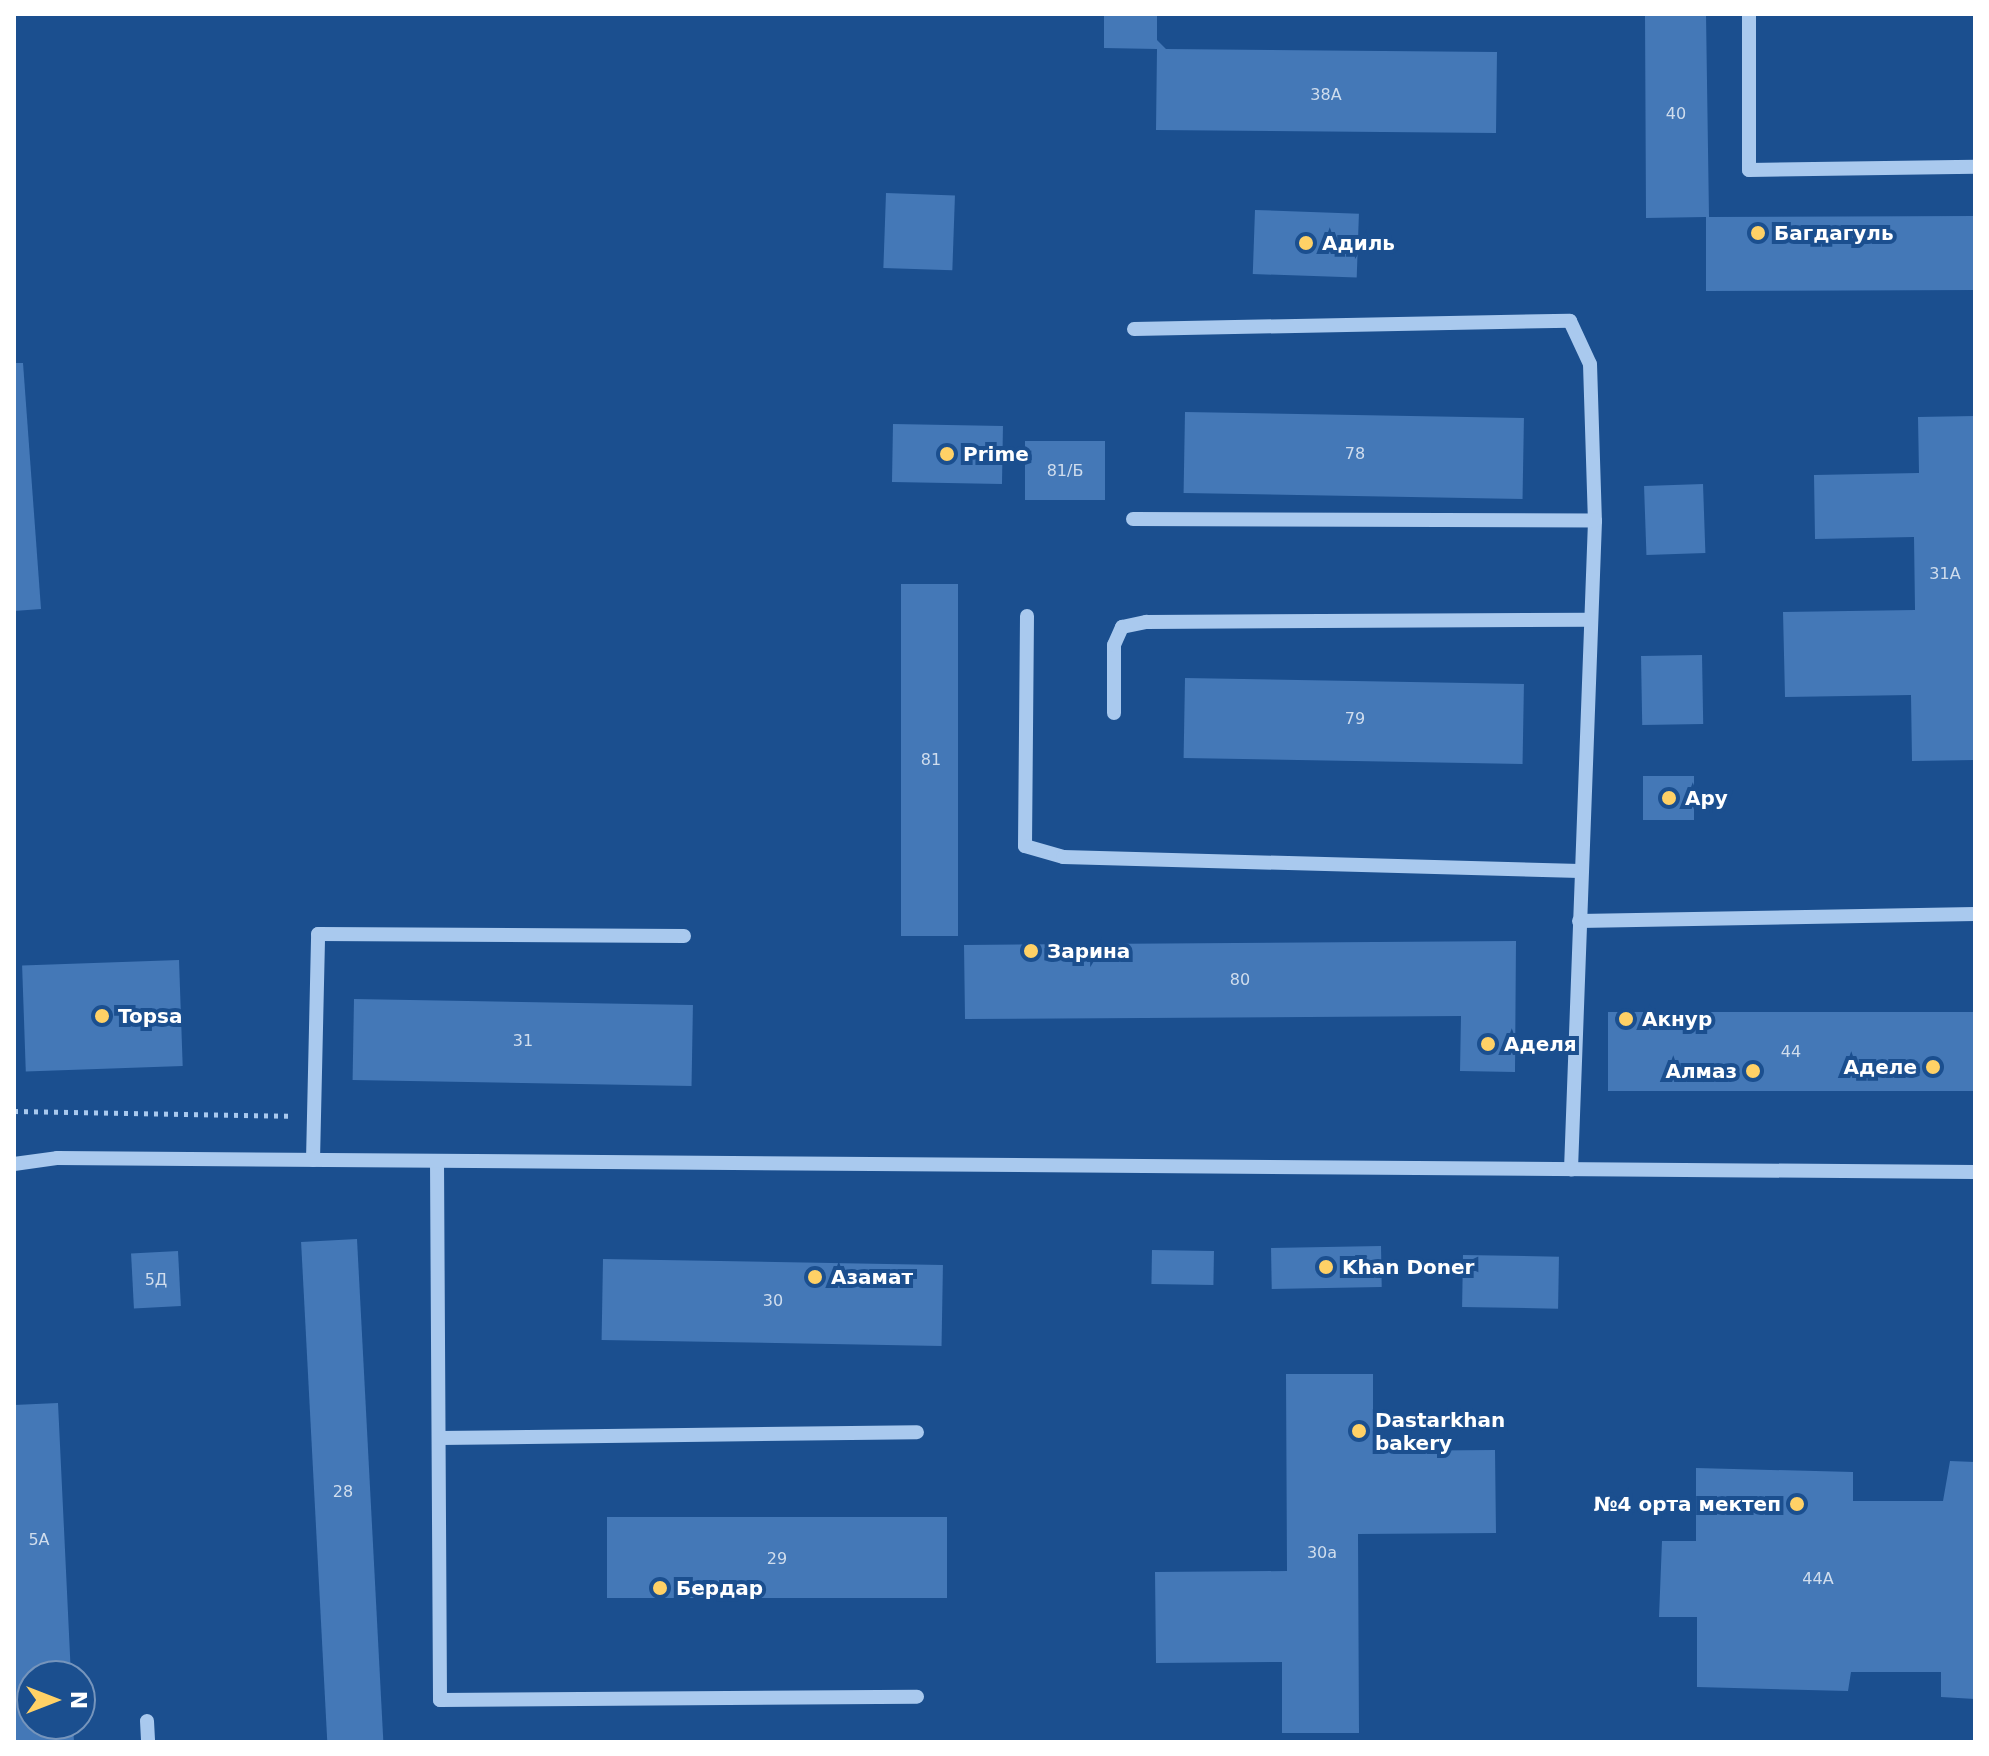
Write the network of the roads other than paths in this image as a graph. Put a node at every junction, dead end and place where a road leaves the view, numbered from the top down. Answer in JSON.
{"nodes":[{"id":1,"x":1749,"y":14,"type":"edge"},
{"id":2,"x":1975,"y":167,"type":"edge"},
{"id":3,"x":1134,"y":329,"type":"dead end"},
{"id":4,"x":1133,"y":519,"type":"dead end"},
{"id":5,"x":1595,"y":521,"type":"junction"},
{"id":6,"x":1027,"y":616,"type":"dead end"},
{"id":7,"x":1590,"y":620,"type":"junction"},
{"id":8,"x":1114,"y":713,"type":"dead end"},
{"id":9,"x":1580,"y":871,"type":"junction"},
{"id":10,"x":1975,"y":914,"type":"edge"},
{"id":11,"x":1579,"y":921,"type":"junction"},
{"id":12,"x":684,"y":936,"type":"dead end"},
{"id":13,"x":313,"y":1160,"type":"junction"},
{"id":14,"x":437,"y":1161,"type":"junction"},
{"id":15,"x":14,"y":1164,"type":"edge"},
{"id":16,"x":1571,"y":1170,"type":"junction"},
{"id":17,"x":1975,"y":1172,"type":"edge"},
{"id":18,"x":917,"y":1432,"type":"dead end"},
{"id":19,"x":439,"y":1438,"type":"junction"},
{"id":20,"x":917,"y":1697,"type":"dead end"},
{"id":21,"x":147,"y":1721,"type":"dead end"},
{"id":22,"x":148,"y":1742,"type":"edge"}],
"edges":[{"from":1,"to":2,"type":"street"},
{"from":3,"to":5,"type":"street"},
{"from":4,"to":5,"type":"street"},
{"from":5,"to":7,"type":"street"},
{"from":6,"to":9,"type":"street"},
{"from":7,"to":8,"type":"street"},
{"from":7,"to":9,"type":"street"},
{"from":9,"to":11,"type":"street"},
{"from":10,"to":11,"type":"street"},
{"from":11,"to":16,"type":"street"},
{"from":12,"to":13,"type":"street"},
{"from":13,"to":14,"type":"street"},
{"from":13,"to":15,"type":"street"},
{"from":14,"to":16,"type":"street"},
{"from":14,"to":19,"type":"street"},
{"from":16,"to":17,"type":"street"},
{"from":18,"to":19,"type":"street"},
{"from":19,"to":20,"type":"street"},
{"from":21,"to":22,"type":"street"}]}
